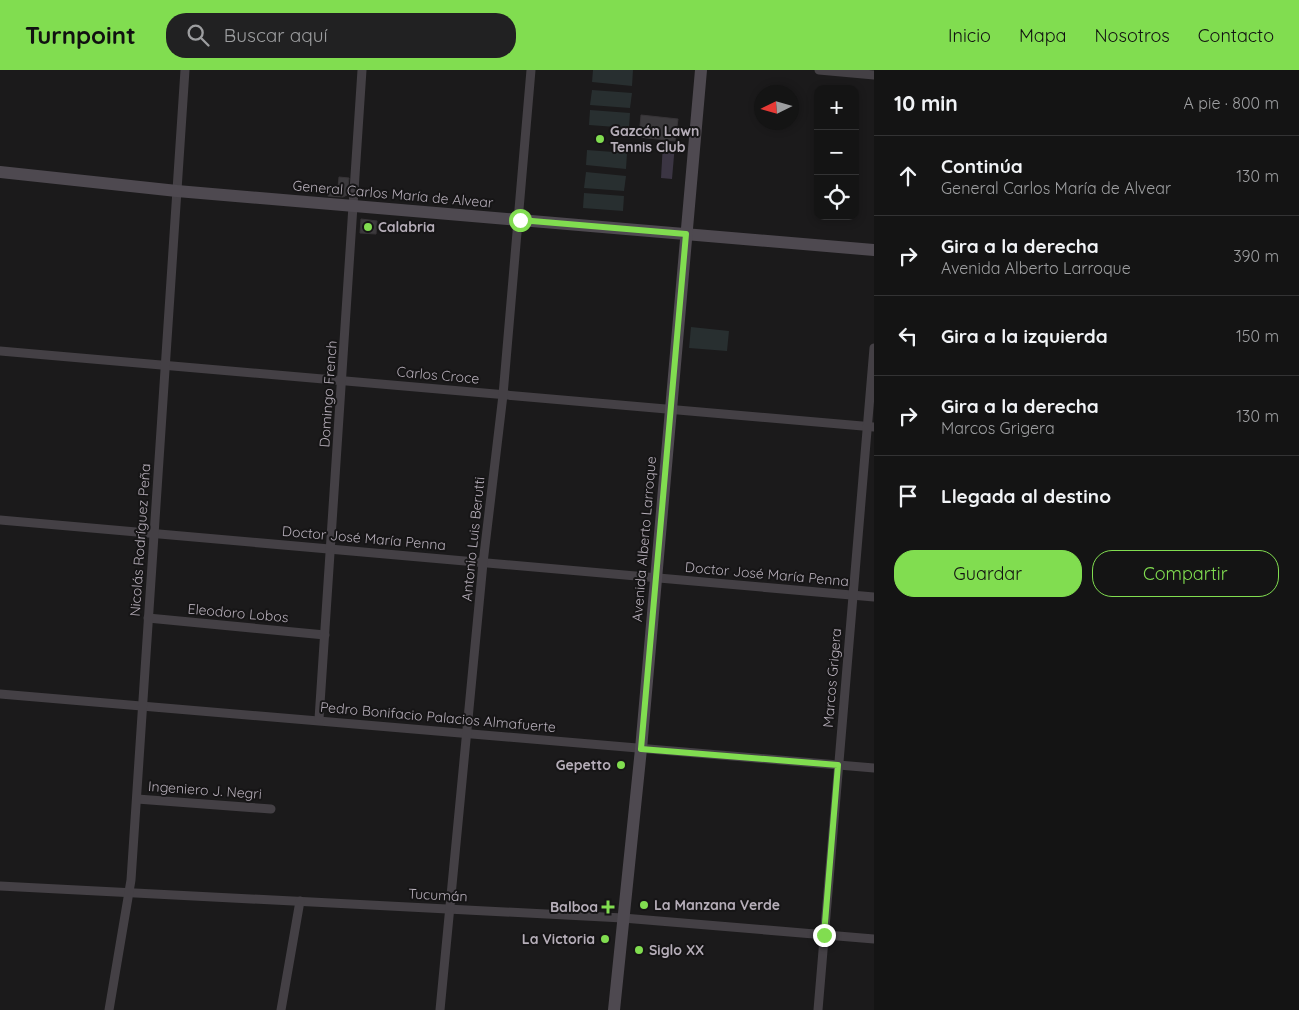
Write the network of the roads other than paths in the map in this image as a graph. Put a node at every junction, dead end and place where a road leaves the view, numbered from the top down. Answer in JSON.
{"nodes":[{"id":1,"x":185,"y":70,"type":"edge"},
{"id":2,"x":362,"y":70,"type":"edge"},
{"id":3,"x":531,"y":70,"type":"edge"},
{"id":4,"x":700,"y":70,"type":"edge"},
{"id":5,"x":819,"y":70,"type":"edge"},
{"id":6,"x":874,"y":75,"type":"edge"},
{"id":7,"x":0,"y":172,"type":"edge"},
{"id":8,"x":177,"y":191,"type":"junction"},
{"id":9,"x":353,"y":206,"type":"junction"},
{"id":10,"x":520,"y":220,"type":"junction"},
{"id":11,"x":686,"y":234,"type":"junction"},
{"id":12,"x":874,"y":250,"type":"edge"},
{"id":13,"x":874,"y":348,"type":"edge"},
{"id":14,"x":0,"y":351,"type":"edge"},
{"id":15,"x":164,"y":366,"type":"junction"},
{"id":16,"x":343,"y":381,"type":"junction"},
{"id":17,"x":503,"y":395,"type":"junction"},
{"id":18,"x":671,"y":409,"type":"junction"},
{"id":19,"x":871,"y":426,"type":"edge"},
{"id":20,"x":0,"y":520,"type":"edge"},
{"id":21,"x":154,"y":534,"type":"junction"},
{"id":22,"x":331,"y":549,"type":"junction"},
{"id":23,"x":483,"y":563,"type":"junction"},
{"id":24,"x":656,"y":579,"type":"junction"},
{"id":25,"x":853,"y":595,"type":"junction"},
{"id":26,"x":874,"y":597,"type":"edge"},
{"id":27,"x":148,"y":618,"type":"junction"},
{"id":28,"x":325,"y":635,"type":"junction"},
{"id":29,"x":0,"y":694,"type":"edge"},
{"id":30,"x":143,"y":706,"type":"junction"},
{"id":31,"x":319,"y":719,"type":"junction"},
{"id":32,"x":467,"y":734,"type":"junction"},
{"id":33,"x":641,"y":749,"type":"junction"},
{"id":34,"x":838,"y":765,"type":"junction"},
{"id":35,"x":874,"y":768,"type":"edge"},
{"id":36,"x":137,"y":799,"type":"junction"},
{"id":37,"x":271,"y":809,"type":"dead end"},
{"id":38,"x":0,"y":886,"type":"edge"},
{"id":39,"x":129,"y":893,"type":"junction"},
{"id":40,"x":300,"y":901,"type":"junction"},
{"id":41,"x":451,"y":909,"type":"junction"},
{"id":42,"x":623,"y":918,"type":"junction"},
{"id":43,"x":824,"y":935,"type":"junction"},
{"id":44,"x":874,"y":939,"type":"edge"},
{"id":45,"x":109,"y":1010,"type":"edge"},
{"id":46,"x":281,"y":1010,"type":"edge"},
{"id":47,"x":440,"y":1010,"type":"edge"},
{"id":48,"x":614,"y":1010,"type":"edge"},
{"id":49,"x":818,"y":1010,"type":"edge"}],
"edges":[{"from":1,"to":8,"type":"street","name":"Nicolás Rodríguez Peña"},
{"from":2,"to":9,"type":"street","name":"Domingo French"},
{"from":3,"to":10,"type":"street","name":"Antonio Luis Berutti"},
{"from":4,"to":11,"type":"main road","name":"Avenida Alberto Larroque"},
{"from":5,"to":6,"type":"street"},
{"from":7,"to":8,"type":"main road","name":"General Carlos María de Alvear"},
{"from":8,"to":9,"type":"main road","name":"General Carlos María de Alvear"},
{"from":8,"to":15,"type":"street","name":"Nicolás Rodríguez Peña"},
{"from":9,"to":10,"type":"main road","name":"General Carlos María de Alvear"},
{"from":9,"to":16,"type":"street","name":"Domingo French"},
{"from":10,"to":11,"type":"main road","name":"General Carlos María de Alvear"},
{"from":10,"to":17,"type":"street","name":"Antonio Luis Berutti"},
{"from":11,"to":12,"type":"main road","name":"General Carlos María de Alvear"},
{"from":11,"to":18,"type":"main road","name":"Avenida Alberto Larroque"},
{"from":13,"to":19,"type":"street","name":"Marcos Grigera"},
{"from":14,"to":15,"type":"street","name":"Carlos Croce"},
{"from":15,"to":16,"type":"street","name":"Carlos Croce"},
{"from":15,"to":21,"type":"street","name":"Nicolás Rodríguez Peña"},
{"from":16,"to":17,"type":"street","name":"Carlos Croce"},
{"from":16,"to":22,"type":"street","name":"Domingo French"},
{"from":17,"to":18,"type":"street","name":"Carlos Croce"},
{"from":17,"to":23,"type":"street","name":"Antonio Luis Berutti"},
{"from":18,"to":19,"type":"street","name":"Carlos Croce"},
{"from":18,"to":24,"type":"main road","name":"Avenida Alberto Larroque"},
{"from":19,"to":25,"type":"street","name":"Marcos Grigera"},
{"from":20,"to":21,"type":"street","name":"Doctor José María Penna"},
{"from":21,"to":22,"type":"street","name":"Doctor José María Penna"},
{"from":21,"to":27,"type":"street","name":"Nicolás Rodríguez Peña"},
{"from":22,"to":23,"type":"street","name":"Doctor José María Penna"},
{"from":22,"to":28,"type":"street","name":"Domingo French"},
{"from":23,"to":24,"type":"street","name":"Doctor José María Penna"},
{"from":23,"to":32,"type":"street","name":"Antonio Luis Berutti"},
{"from":24,"to":25,"type":"street","name":"Doctor José María Penna"},
{"from":24,"to":33,"type":"main road","name":"Avenida Alberto Larroque"},
{"from":25,"to":26,"type":"street","name":"Doctor José María Penna"},
{"from":25,"to":34,"type":"street","name":"Marcos Grigera"},
{"from":27,"to":28,"type":"street","name":"Eleodoro Lobos"},
{"from":27,"to":30,"type":"street","name":"Nicolás Rodríguez Peña"},
{"from":28,"to":31,"type":"street","name":"Domingo French"},
{"from":29,"to":30,"type":"street","name":"Pedro Bonifacio Palacios Almafuerte"},
{"from":30,"to":31,"type":"street","name":"Pedro Bonifacio Palacios Almafuerte"},
{"from":30,"to":36,"type":"street","name":"Nicolás Rodríguez Peña"},
{"from":31,"to":32,"type":"street","name":"Pedro Bonifacio Palacios Almafuerte"},
{"from":32,"to":33,"type":"street","name":"Pedro Bonifacio Palacios Almafuerte"},
{"from":32,"to":41,"type":"street","name":"Antonio Luis Berutti"},
{"from":33,"to":34,"type":"street","name":"Pedro Bonifacio Palacios Almafuerte"},
{"from":33,"to":42,"type":"main road","name":"Avenida Alberto Larroque"},
{"from":34,"to":35,"type":"street","name":"Pedro Bonifacio Palacios Almafuerte"},
{"from":34,"to":43,"type":"street","name":"Marcos Grigera"},
{"from":36,"to":37,"type":"street","name":"Ingeniero J. Negri"},
{"from":36,"to":39,"type":"street","name":"Nicolás Rodríguez Peña"},
{"from":38,"to":39,"type":"street","name":"Tucumán"},
{"from":39,"to":40,"type":"street","name":"Tucumán"},
{"from":39,"to":45,"type":"street","name":"Nicolás Rodríguez Peña"},
{"from":40,"to":41,"type":"street","name":"Tucumán"},
{"from":40,"to":46,"type":"street"},
{"from":41,"to":42,"type":"street","name":"Tucumán"},
{"from":41,"to":47,"type":"street","name":"Antonio Luis Berutti"},
{"from":42,"to":43,"type":"street","name":"Tucumán"},
{"from":42,"to":48,"type":"main road","name":"Avenida Alberto Larroque"},
{"from":43,"to":44,"type":"street","name":"Tucumán"},
{"from":43,"to":49,"type":"street","name":"Marcos Grigera"}]}
